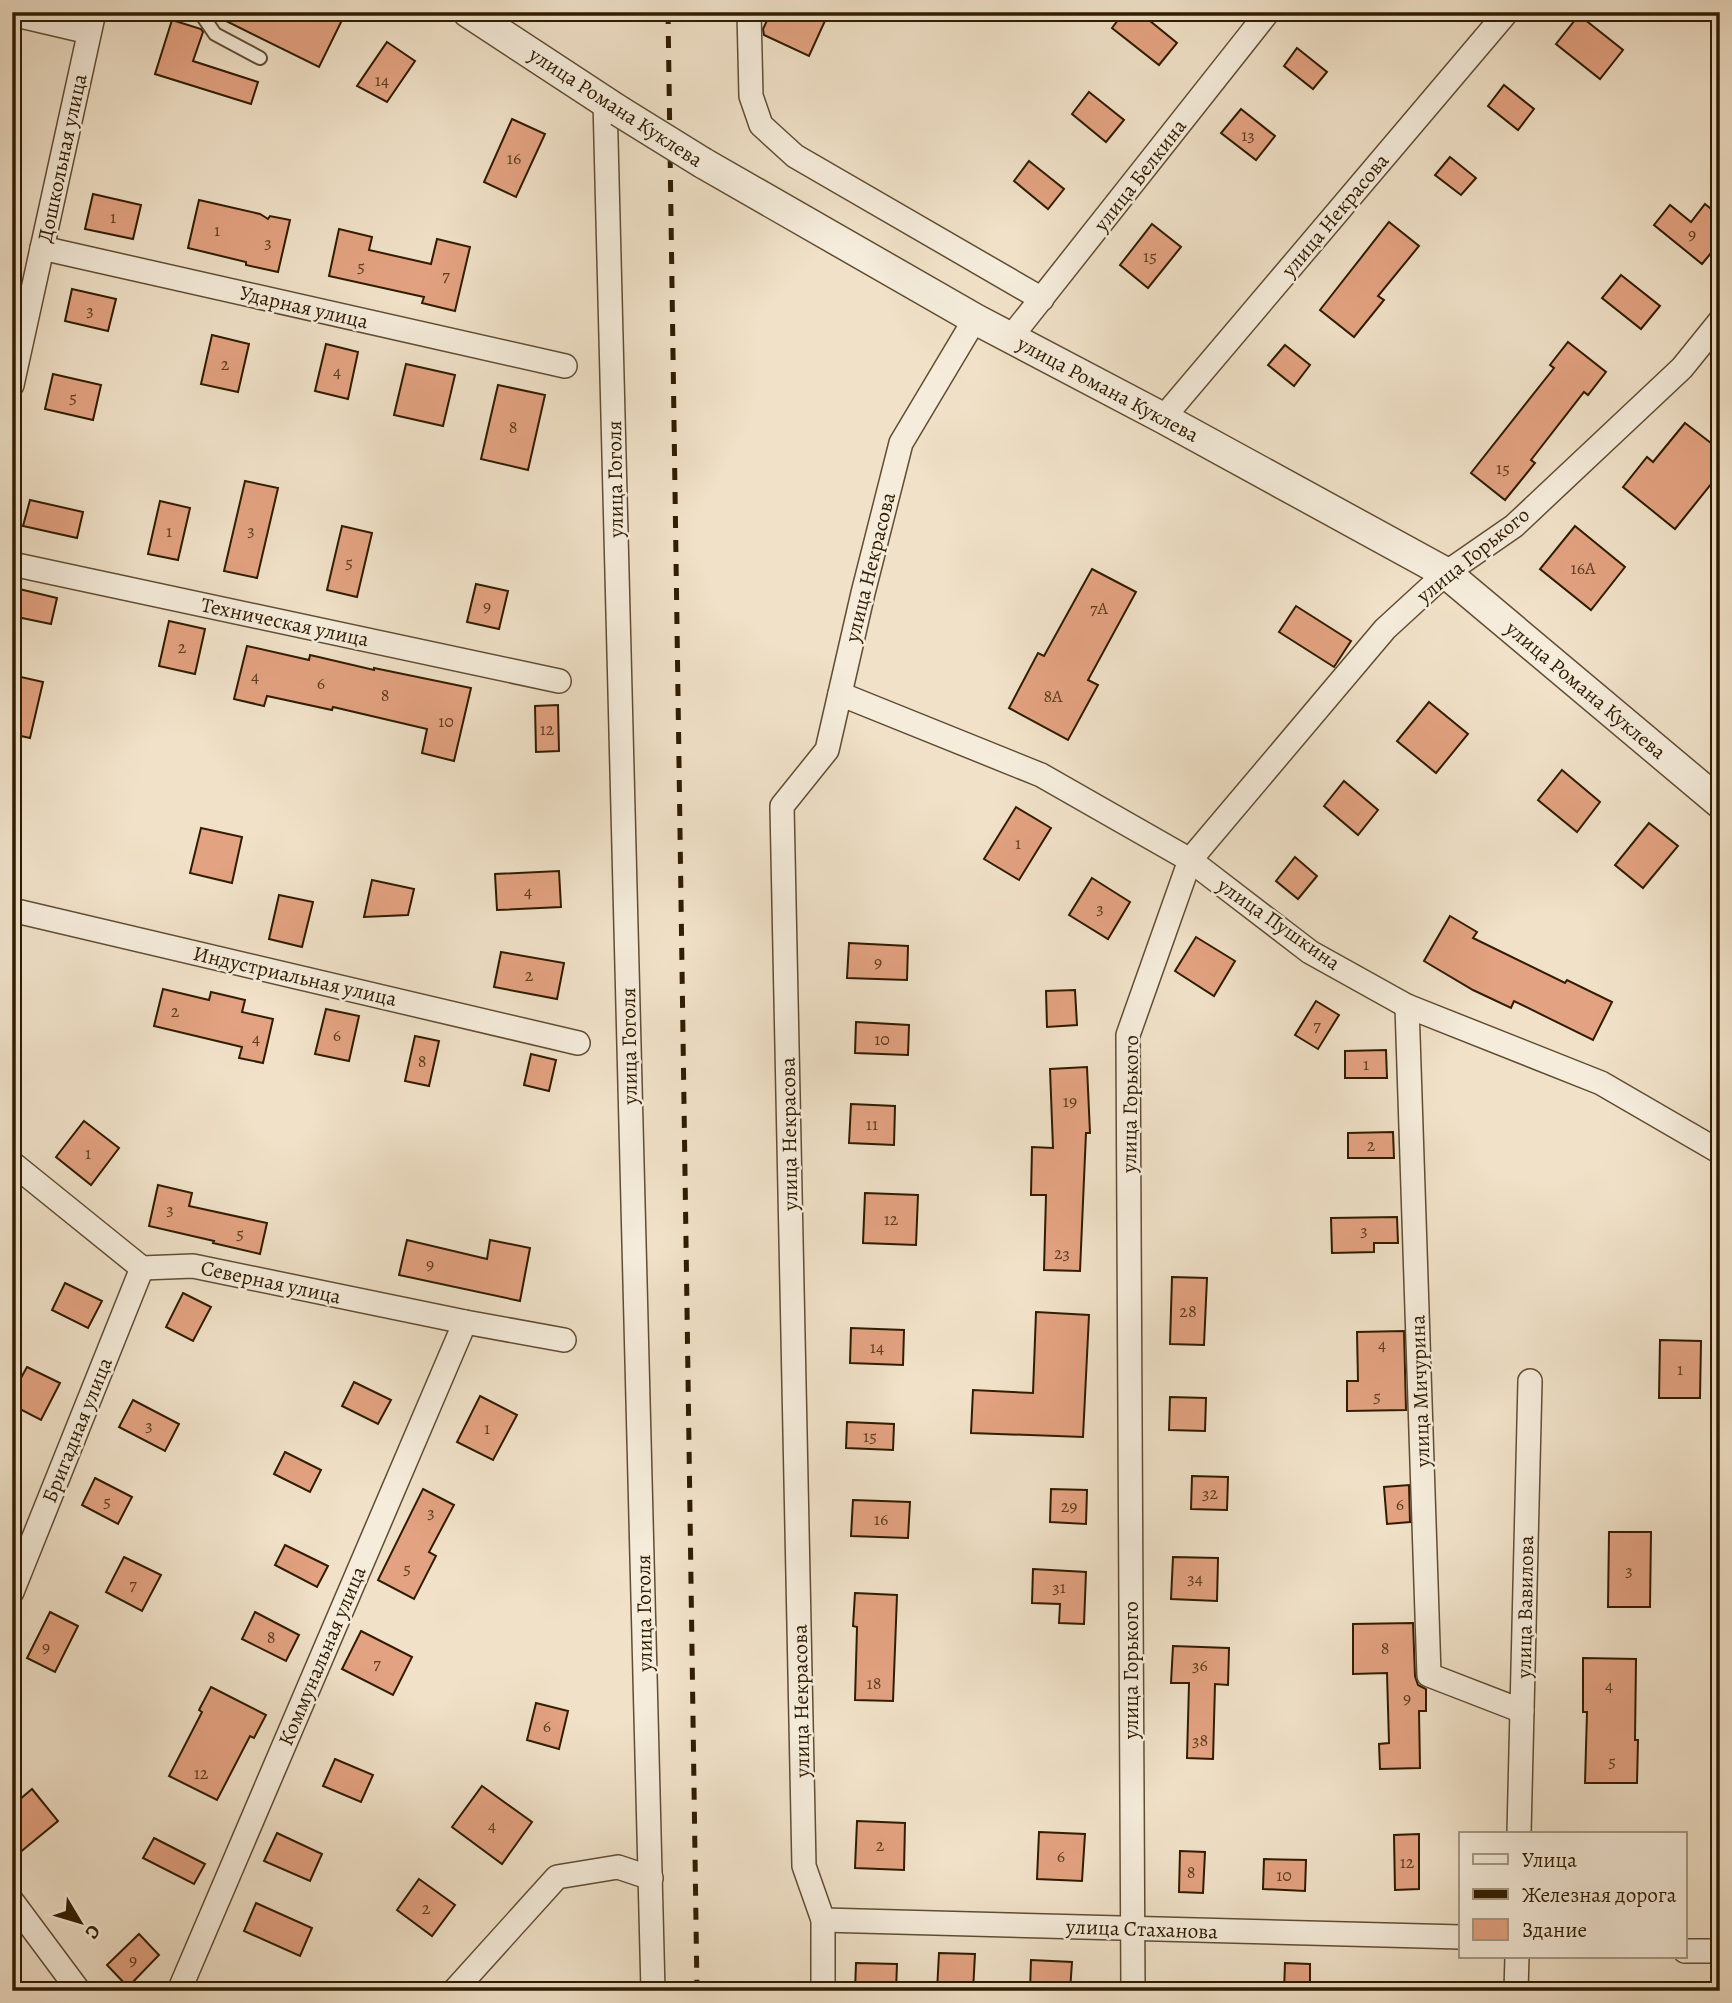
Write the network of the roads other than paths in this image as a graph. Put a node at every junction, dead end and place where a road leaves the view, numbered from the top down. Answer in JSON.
{"nodes":[{"id":1,"x":206,"y":12,"type":"edge"},
{"id":2,"x":468,"y":12,"type":"edge"},
{"id":3,"x":748,"y":12,"type":"edge"},
{"id":4,"x":1268,"y":12,"type":"edge"},
{"id":5,"x":1507,"y":12,"type":"edge"},
{"id":6,"x":12,"y":15,"type":"edge"},
{"id":7,"x":92,"y":22,"type":"edge"},
{"id":8,"x":260,"y":58,"type":"dead end"},
{"id":9,"x":612,"y":106,"type":"junction"},
{"id":10,"x":42,"y":248,"type":"junction"},
{"id":11,"x":1042,"y":299,"type":"junction"},
{"id":12,"x":975,"y":318,"type":"junction"},
{"id":13,"x":1720,"y":321,"type":"edge"},
{"id":14,"x":1011,"y":338,"type":"junction"},
{"id":15,"x":565,"y":366,"type":"dead end"},
{"id":16,"x":12,"y":385,"type":"edge"},
{"id":17,"x":1163,"y":418,"type":"junction"},
{"id":18,"x":12,"y":564,"type":"edge"},
{"id":19,"x":1446,"y":573,"type":"junction"},
{"id":20,"x":559,"y":681,"type":"dead end"},
{"id":21,"x":840,"y":694,"type":"junction"},
{"id":22,"x":1716,"y":794,"type":"edge"},
{"id":23,"x":1190,"y":860,"type":"junction"},
{"id":24,"x":12,"y":910,"type":"edge"},
{"id":25,"x":1407,"y":1006,"type":"junction"},
{"id":26,"x":578,"y":1043,"type":"dead end"},
{"id":27,"x":1720,"y":1152,"type":"edge"},
{"id":28,"x":12,"y":1163,"type":"edge"},
{"id":29,"x":142,"y":1268,"type":"junction"},
{"id":30,"x":465,"y":1322,"type":"junction"},
{"id":31,"x":564,"y":1340,"type":"dead end"},
{"id":32,"x":1530,"y":1381,"type":"dead end"},
{"id":33,"x":12,"y":1592,"type":"edge"},
{"id":34,"x":1522,"y":1711,"type":"junction"},
{"id":35,"x":1519,"y":1832,"type":"edge"},
{"id":36,"x":651,"y":1878,"type":"junction"},
{"id":37,"x":12,"y":1901,"type":"edge"},
{"id":38,"x":823,"y":1920,"type":"junction"},
{"id":39,"x":1133,"y":1929,"type":"junction"},
{"id":40,"x":1459,"y":1937,"type":"edge"},
{"id":41,"x":1686,"y":1951,"type":"edge"},
{"id":42,"x":1720,"y":1951,"type":"edge"},
{"id":43,"x":1517,"y":1958,"type":"edge"},
{"id":44,"x":79,"y":1991,"type":"edge"},
{"id":45,"x":179,"y":1991,"type":"edge"},
{"id":46,"x":454,"y":1991,"type":"edge"},
{"id":47,"x":653,"y":1991,"type":"edge"},
{"id":48,"x":823,"y":1991,"type":"edge"},
{"id":49,"x":1133,"y":1991,"type":"edge"},
{"id":50,"x":1516,"y":1991,"type":"edge"}],
"edges":[{"from":1,"to":8,"type":"lane"},
{"from":2,"to":9,"type":"street","name":"улица Романа Куклева"},
{"from":3,"to":11,"type":"street"},
{"from":4,"to":11,"type":"street","name":"улица Белкина"},
{"from":5,"to":17,"type":"street","name":"улица Некрасова"},
{"from":6,"to":7,"type":"street"},
{"from":7,"to":10,"type":"street","name":"Дошкольная улица"},
{"from":9,"to":12,"type":"street","name":"улица Романа Куклева","bridge":true},
{"from":9,"to":36,"type":"street","name":"улица Гоголя"},
{"from":10,"to":15,"type":"street","name":"Ударная улица"},
{"from":10,"to":16,"type":"street","name":"Дошкольная улица"},
{"from":11,"to":14,"type":"street","name":"улица Белкина"},
{"from":12,"to":14,"type":"street","name":"улица Романа Куклева"},
{"from":12,"to":21,"type":"street","name":"улица Некрасова"},
{"from":13,"to":19,"type":"street","name":"улица Горького"},
{"from":14,"to":17,"type":"street","name":"улица Романа Куклева"},
{"from":17,"to":19,"type":"street","name":"улица Романа Куклева"},
{"from":18,"to":20,"type":"street","name":"Техническая улица"},
{"from":19,"to":22,"type":"street","name":"улица Романа Куклева"},
{"from":19,"to":23,"type":"street","name":"улица Горького"},
{"from":21,"to":23,"type":"street","name":"улица Пушкина"},
{"from":21,"to":38,"type":"street","name":"улица Некрасова"},
{"from":23,"to":25,"type":"street","name":"улица Пушкина"},
{"from":23,"to":39,"type":"street","name":"улица Горького"},
{"from":24,"to":26,"type":"street","name":"Индустриальная улица"},
{"from":25,"to":27,"type":"street","name":"улица Пушкина"},
{"from":25,"to":34,"type":"street","name":"улица Мичурина"},
{"from":28,"to":29,"type":"street"},
{"from":29,"to":30,"type":"street","name":"Северная улица"},
{"from":29,"to":33,"type":"street","name":"Бригадная улица"},
{"from":30,"to":31,"type":"street","name":"Северная улица"},
{"from":30,"to":45,"type":"street","name":"Коммунальная улица"},
{"from":32,"to":34,"type":"street","name":"улица Вавилова"},
{"from":34,"to":35,"type":"street","name":"улица Вавилова"},
{"from":36,"to":46,"type":"street"},
{"from":36,"to":47,"type":"street","name":"улица Гоголя"},
{"from":37,"to":44,"type":"street"},
{"from":38,"to":39,"type":"street","name":"улица Стаханова"},
{"from":38,"to":48,"type":"street","name":"улица Некрасова"},
{"from":39,"to":40,"type":"street","name":"улица Стаханова"},
{"from":39,"to":49,"type":"street","name":"улица Горького"},
{"from":41,"to":42,"type":"street"},
{"from":43,"to":50,"type":"street"}]}
